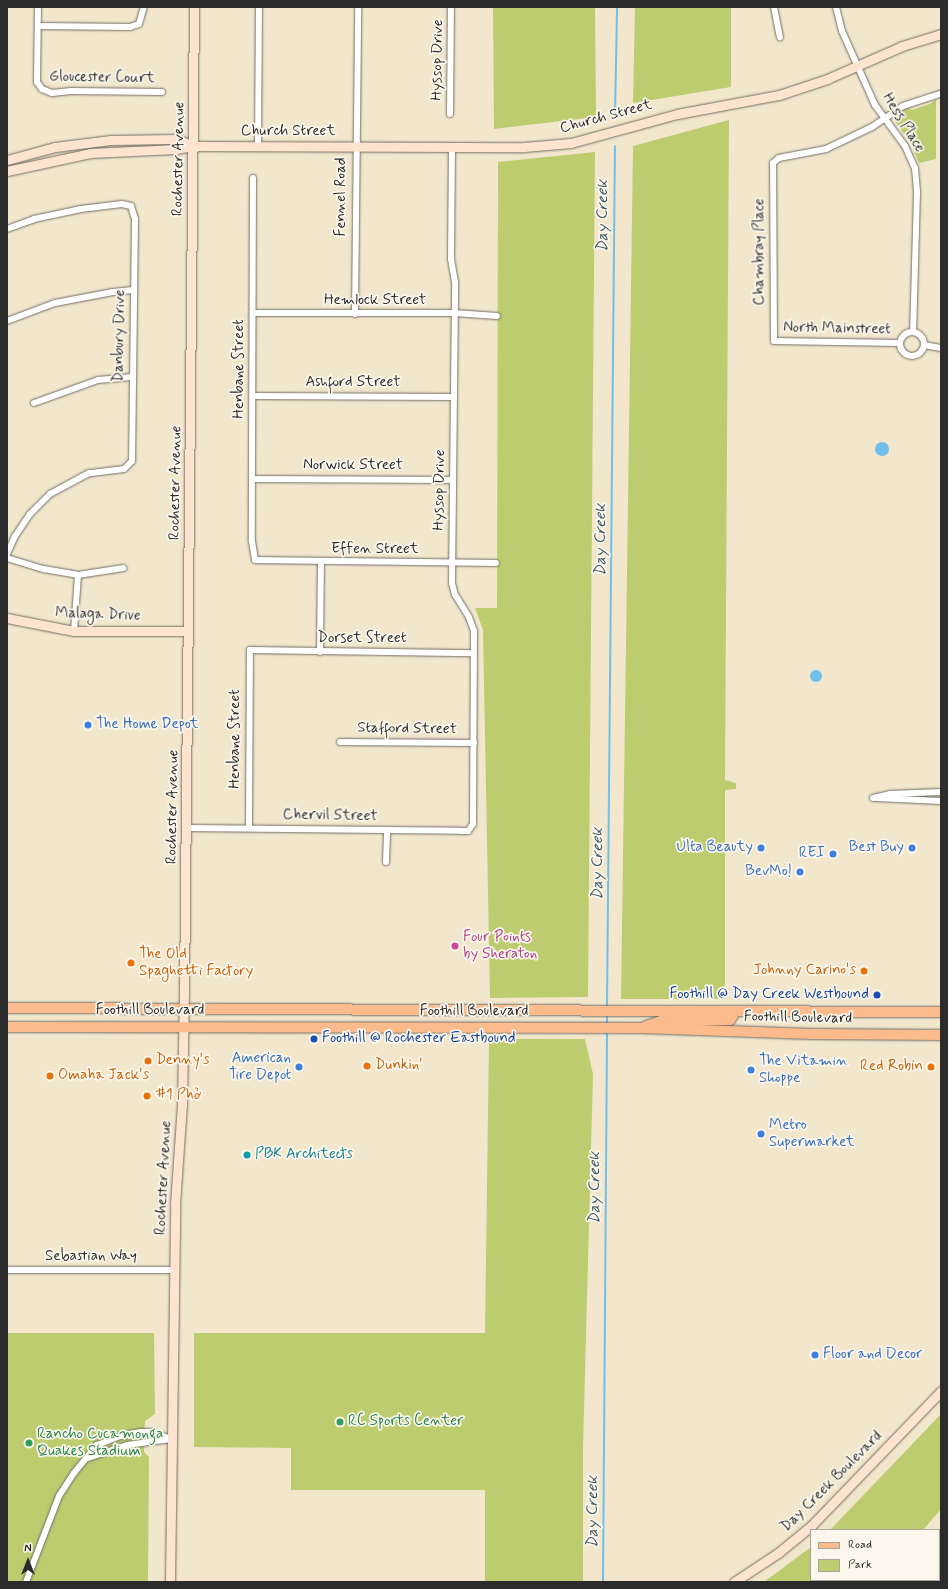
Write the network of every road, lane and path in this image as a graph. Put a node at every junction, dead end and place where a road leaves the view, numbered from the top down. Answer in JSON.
{"nodes":[{"id":1,"x":38,"y":7,"type":"edge"},
{"id":2,"x":144,"y":7,"type":"edge"},
{"id":3,"x":194,"y":7,"type":"edge"},
{"id":4,"x":259,"y":7,"type":"edge"},
{"id":5,"x":358,"y":7,"type":"edge"},
{"id":6,"x":452,"y":7,"type":"edge"},
{"id":7,"x":774,"y":7,"type":"edge"},
{"id":8,"x":836,"y":7,"type":"edge"},
{"id":9,"x":39,"y":26,"type":"junction"},
{"id":10,"x":941,"y":34,"type":"edge"},
{"id":11,"x":780,"y":37,"type":"dead end"},
{"id":12,"x":857,"y":65,"type":"junction"},
{"id":13,"x":162,"y":92,"type":"dead end"},
{"id":14,"x":941,"y":94,"type":"edge"},
{"id":15,"x":450,"y":114,"type":"dead end"},
{"id":16,"x":884,"y":120,"type":"junction"},
{"id":17,"x":193,"y":146,"type":"junction"},
{"id":18,"x":258,"y":146,"type":"junction"},
{"id":19,"x":355,"y":146,"type":"junction"},
{"id":20,"x":452,"y":146,"type":"junction"},
{"id":21,"x":7,"y":160,"type":"edge"},
{"id":22,"x":7,"y":171,"type":"edge"},
{"id":23,"x":253,"y":178,"type":"dead end"},
{"id":24,"x":7,"y":228,"type":"edge"},
{"id":25,"x":133,"y":290,"type":"junction"},
{"id":26,"x":253,"y":313,"type":"junction"},
{"id":27,"x":454,"y":313,"type":"junction"},
{"id":28,"x":355,"y":314,"type":"junction"},
{"id":29,"x":497,"y":316,"type":"dead end"},
{"id":30,"x":7,"y":321,"type":"edge"},
{"id":31,"x":913,"y":332,"type":"junction"},
{"id":32,"x":774,"y":341,"type":"joint"},
{"id":33,"x":900,"y":343,"type":"junction"},
{"id":34,"x":924,"y":345,"type":"junction"},
{"id":35,"x":941,"y":348,"type":"edge"},
{"id":36,"x":132,"y":377,"type":"junction"},
{"id":37,"x":253,"y":396,"type":"junction"},
{"id":38,"x":454,"y":397,"type":"junction"},
{"id":39,"x":34,"y":403,"type":"dead end"},
{"id":40,"x":252,"y":479,"type":"junction"},
{"id":41,"x":453,"y":480,"type":"junction"},
{"id":42,"x":7,"y":554,"type":"edge"},
{"id":43,"x":7,"y":558,"type":"edge"},
{"id":44,"x":255,"y":560,"type":"joint"},
{"id":45,"x":321,"y":562,"type":"junction"},
{"id":46,"x":452,"y":563,"type":"junction"},
{"id":47,"x":496,"y":563,"type":"dead end"},
{"id":48,"x":123,"y":568,"type":"dead end"},
{"id":49,"x":78,"y":575,"type":"junction"},
{"id":50,"x":7,"y":618,"type":"edge"},
{"id":51,"x":74,"y":631,"type":"junction"},
{"id":52,"x":188,"y":631,"type":"junction"},
{"id":53,"x":250,"y":650,"type":"joint"},
{"id":54,"x":320,"y":652,"type":"junction"},
{"id":55,"x":474,"y":653,"type":"junction"},
{"id":56,"x":340,"y":742,"type":"dead end"},
{"id":57,"x":474,"y":743,"type":"junction"},
{"id":58,"x":941,"y":792,"type":"edge"},
{"id":59,"x":941,"y":801,"type":"edge"},
{"id":60,"x":187,"y":828,"type":"junction"},
{"id":61,"x":249,"y":828,"type":"junction"},
{"id":62,"x":471,"y":828,"type":"joint"},
{"id":63,"x":387,"y":830,"type":"junction"},
{"id":64,"x":386,"y":862,"type":"dead end"},
{"id":65,"x":7,"y":1008,"type":"edge"},
{"id":66,"x":184,"y":1009,"type":"junction"},
{"id":67,"x":735,"y":1012,"type":"junction"},
{"id":68,"x":941,"y":1012,"type":"edge"},
{"id":69,"x":184,"y":1026,"type":"junction"},
{"id":70,"x":7,"y":1027,"type":"edge"},
{"id":71,"x":641,"y":1028,"type":"junction"},
{"id":72,"x":941,"y":1035,"type":"edge"},
{"id":73,"x":7,"y":1270,"type":"edge"},
{"id":74,"x":174,"y":1270,"type":"junction"},
{"id":75,"x":941,"y":1391,"type":"edge"},
{"id":76,"x":171,"y":1438,"type":"junction"},
{"id":77,"x":88,"y":1458,"type":"junction"},
{"id":78,"x":26,"y":1582,"type":"edge"},
{"id":79,"x":170,"y":1582,"type":"edge"},
{"id":80,"x":734,"y":1582,"type":"edge"}],
"edges":[{"from":1,"to":9,"type":"street"},
{"from":2,"to":9,"type":"street"},
{"from":3,"to":17,"type":"main road","name":"Rochester Avenue"},
{"from":4,"to":18,"type":"street"},
{"from":5,"to":19,"type":"street","name":"Fennel Road"},
{"from":6,"to":15,"type":"street","name":"Hyssop Drive"},
{"from":7,"to":11,"type":"street"},
{"from":8,"to":12,"type":"street","name":"Hess Place"},
{"from":9,"to":13,"type":"street","name":"Gloucester Court"},
{"from":10,"to":12,"type":"main road","name":"Church Street"},
{"from":12,"to":16,"type":"street","name":"Hess Place"},
{"from":12,"to":20,"type":"main road","name":"Church Street"},
{"from":14,"to":16,"type":"street"},
{"from":16,"to":31,"type":"street","name":"Hess Place"},
{"from":16,"to":32,"type":"street","name":"Chambray Place"},
{"from":17,"to":18,"type":"main road","name":"Church Street"},
{"from":17,"to":21,"type":"main road","name":"Church Street"},
{"from":17,"to":22,"type":"main road","name":"Church Street"},
{"from":17,"to":52,"type":"main road","name":"Rochester Avenue"},
{"from":18,"to":19,"type":"main road","name":"Church Street"},
{"from":19,"to":20,"type":"main road","name":"Church Street"},
{"from":19,"to":28,"type":"street","name":"Fennel Road"},
{"from":20,"to":27,"type":"street","name":"Hyssop Drive"},
{"from":23,"to":26,"type":"street","name":"Henbane Street"},
{"from":24,"to":25,"type":"street","name":"Danbury Drive"},
{"from":25,"to":30,"type":"street"},
{"from":25,"to":36,"type":"street","name":"Danbury Drive"},
{"from":26,"to":28,"type":"street","name":"Hemlock Street"},
{"from":26,"to":37,"type":"street","name":"Henbane Street"},
{"from":27,"to":28,"type":"street","name":"Hemlock Street"},
{"from":27,"to":29,"type":"street","name":"Hemlock Street"},
{"from":27,"to":38,"type":"street","name":"Hyssop Drive"},
{"from":31,"to":33,"type":"street"},
{"from":31,"to":34,"type":"street"},
{"from":32,"to":33,"type":"street","name":"North Mainstreet"},
{"from":33,"to":34,"type":"street"},
{"from":34,"to":35,"type":"street"},
{"from":36,"to":39,"type":"street"},
{"from":36,"to":42,"type":"street","name":"Danbury Drive"},
{"from":37,"to":38,"type":"street","name":"Ashford Street"},
{"from":37,"to":40,"type":"street","name":"Henbane Street"},
{"from":38,"to":41,"type":"street","name":"Hyssop Drive"},
{"from":40,"to":41,"type":"street","name":"Norwick Street"},
{"from":40,"to":44,"type":"street","name":"Henbane Street"},
{"from":41,"to":46,"type":"street","name":"Hyssop Drive"},
{"from":43,"to":49,"type":"street"},
{"from":44,"to":45,"type":"street","name":"Effen Street"},
{"from":45,"to":46,"type":"street","name":"Effen Street"},
{"from":45,"to":54,"type":"street"},
{"from":46,"to":47,"type":"street","name":"Effen Street"},
{"from":46,"to":55,"type":"street","name":"Hyssop Drive"},
{"from":48,"to":49,"type":"street"},
{"from":49,"to":51,"type":"street"},
{"from":50,"to":51,"type":"main road","name":"Malaga Drive"},
{"from":51,"to":52,"type":"main road","name":"Malaga Drive"},
{"from":52,"to":60,"type":"main road","name":"Rochester Avenue"},
{"from":53,"to":54,"type":"street","name":"Dorset Street"},
{"from":53,"to":61,"type":"street","name":"Henbane Street"},
{"from":54,"to":55,"type":"street","name":"Dorset Street"},
{"from":55,"to":57,"type":"street","name":"Hyssop Drive"},
{"from":56,"to":57,"type":"street","name":"Stafford Street"},
{"from":57,"to":62,"type":"street","name":"Hyssop Drive"},
{"from":58,"to":59,"type":"street"},
{"from":60,"to":61,"type":"street","name":"Chervil Street"},
{"from":60,"to":66,"type":"main road","name":"Rochester Avenue"},
{"from":61,"to":63,"type":"street","name":"Chervil Street"},
{"from":62,"to":63,"type":"street","name":"Chervil Street"},
{"from":63,"to":64,"type":"street"},
{"from":65,"to":66,"type":"main road","name":"Foothill Boulevard"},
{"from":66,"to":67,"type":"main road","name":"Foothill Boulevard"},
{"from":66,"to":69,"type":"main road","name":"Rochester Avenue"},
{"from":67,"to":68,"type":"main road","name":"Foothill Boulevard"},
{"from":67,"to":71,"type":"main road"},
{"from":69,"to":70,"type":"main road","name":"Foothill Boulevard"},
{"from":69,"to":71,"type":"main road","name":"Foothill Boulevard"},
{"from":69,"to":74,"type":"main road","name":"Rochester Avenue"},
{"from":71,"to":72,"type":"main road","name":"Foothill Boulevard"},
{"from":73,"to":74,"type":"street","name":"Sebastian Way"},
{"from":74,"to":76,"type":"main road","name":"Rochester Avenue"},
{"from":75,"to":80,"type":"main road","name":"Day Creek Boulevard"},
{"from":76,"to":77,"type":"street"},
{"from":76,"to":77,"type":"street"},
{"from":76,"to":79,"type":"main road","name":"Rochester Avenue"},
{"from":77,"to":78,"type":"street"}]}
